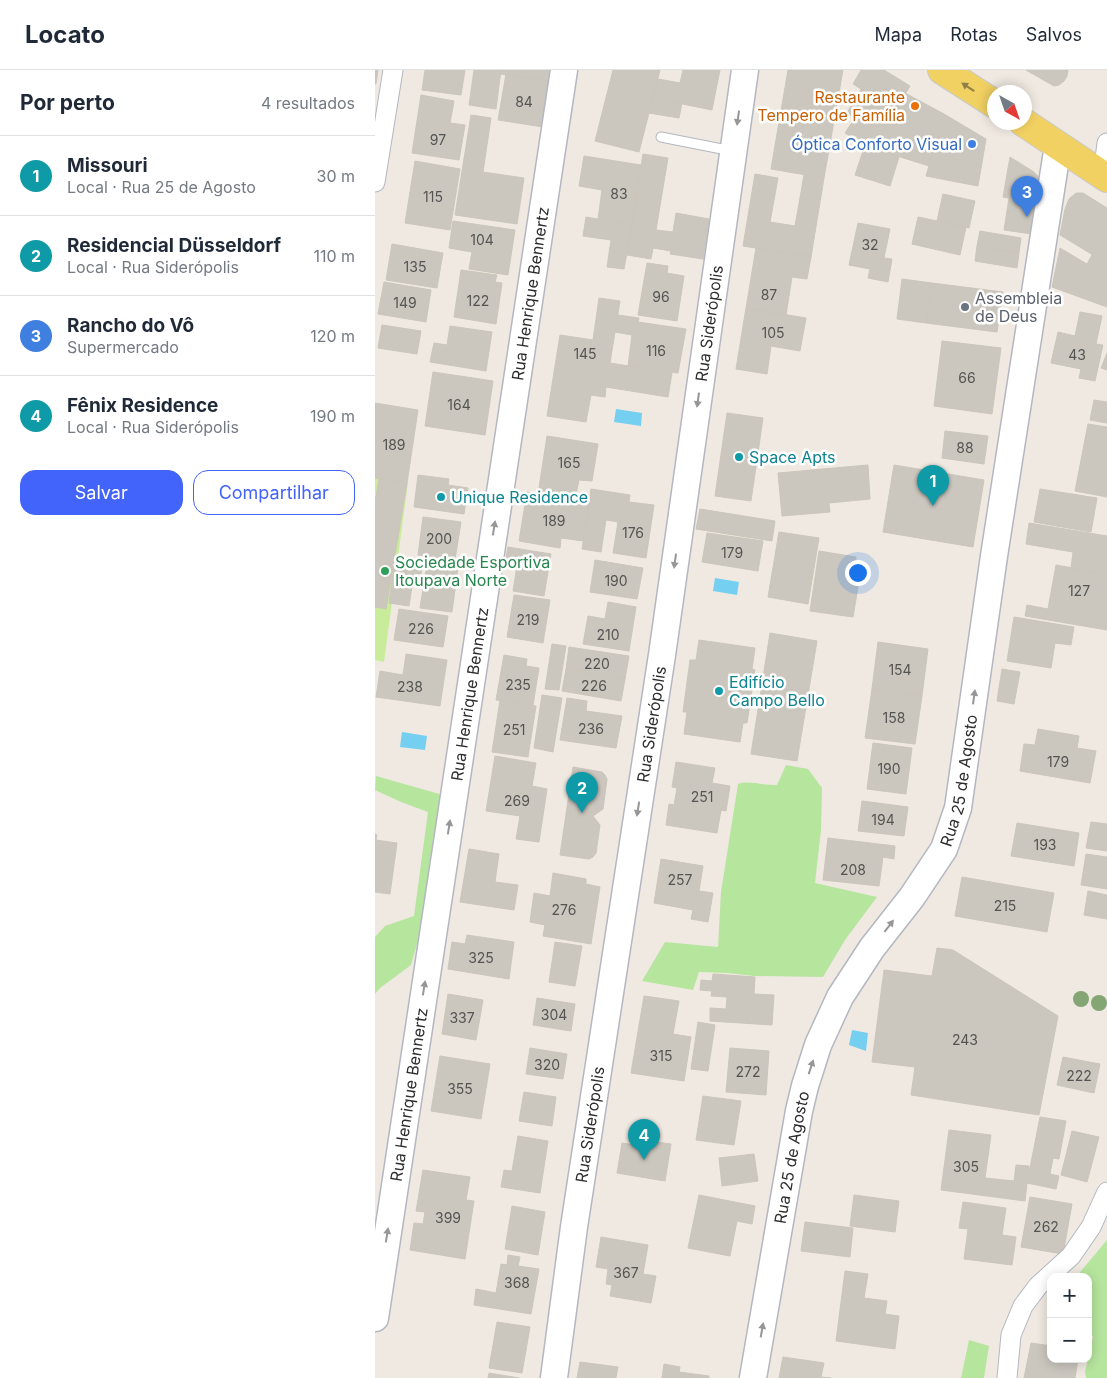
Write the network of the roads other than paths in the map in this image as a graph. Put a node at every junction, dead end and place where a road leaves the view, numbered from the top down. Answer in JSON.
{"nodes":[{"id":1,"x":393,"y":70,"type":"edge"},
{"id":2,"x":564,"y":70,"type":"edge"},
{"id":3,"x":745,"y":70,"type":"edge"},
{"id":4,"x":942,"y":70,"type":"edge"},
{"id":5,"x":987,"y":99,"type":"edge"},
{"id":6,"x":1032,"y":128,"type":"edge"},
{"id":7,"x":661,"y":137,"type":"dead end"},
{"id":8,"x":1107,"y":144,"type":"edge"},
{"id":9,"x":1058,"y":145,"type":"junction"},
{"id":10,"x":734,"y":151,"type":"junction"},
{"id":11,"x":1105,"y":177,"type":"edge"},
{"id":12,"x":375,"y":182,"type":"edge"},
{"id":13,"x":1107,"y":1192,"type":"edge"},
{"id":14,"x":375,"y":1318,"type":"edge"},
{"id":15,"x":553,"y":1378,"type":"edge"},
{"id":16,"x":753,"y":1378,"type":"edge"},
{"id":17,"x":1007,"y":1378,"type":"edge"}],
"edges":[{"from":1,"to":12,"type":"street"},
{"from":14,"to":2,"type":"street","name":"Rua Henrique Bennertz","one_way":true},
{"from":3,"to":10,"type":"street","name":"Rua Siderópolis","one_way":true},
{"from":5,"to":4,"type":"main road","one_way":true},
{"from":6,"to":9,"type":"main road"},
{"from":7,"to":10,"type":"lane"},
{"from":8,"to":11,"type":"street"},
{"from":9,"to":11,"type":"main road"},
{"from":16,"to":9,"type":"street","name":"Rua 25 de Agosto","one_way":true},
{"from":10,"to":15,"type":"street","name":"Rua Siderópolis","one_way":true},
{"from":13,"to":17,"type":"street"}]}
